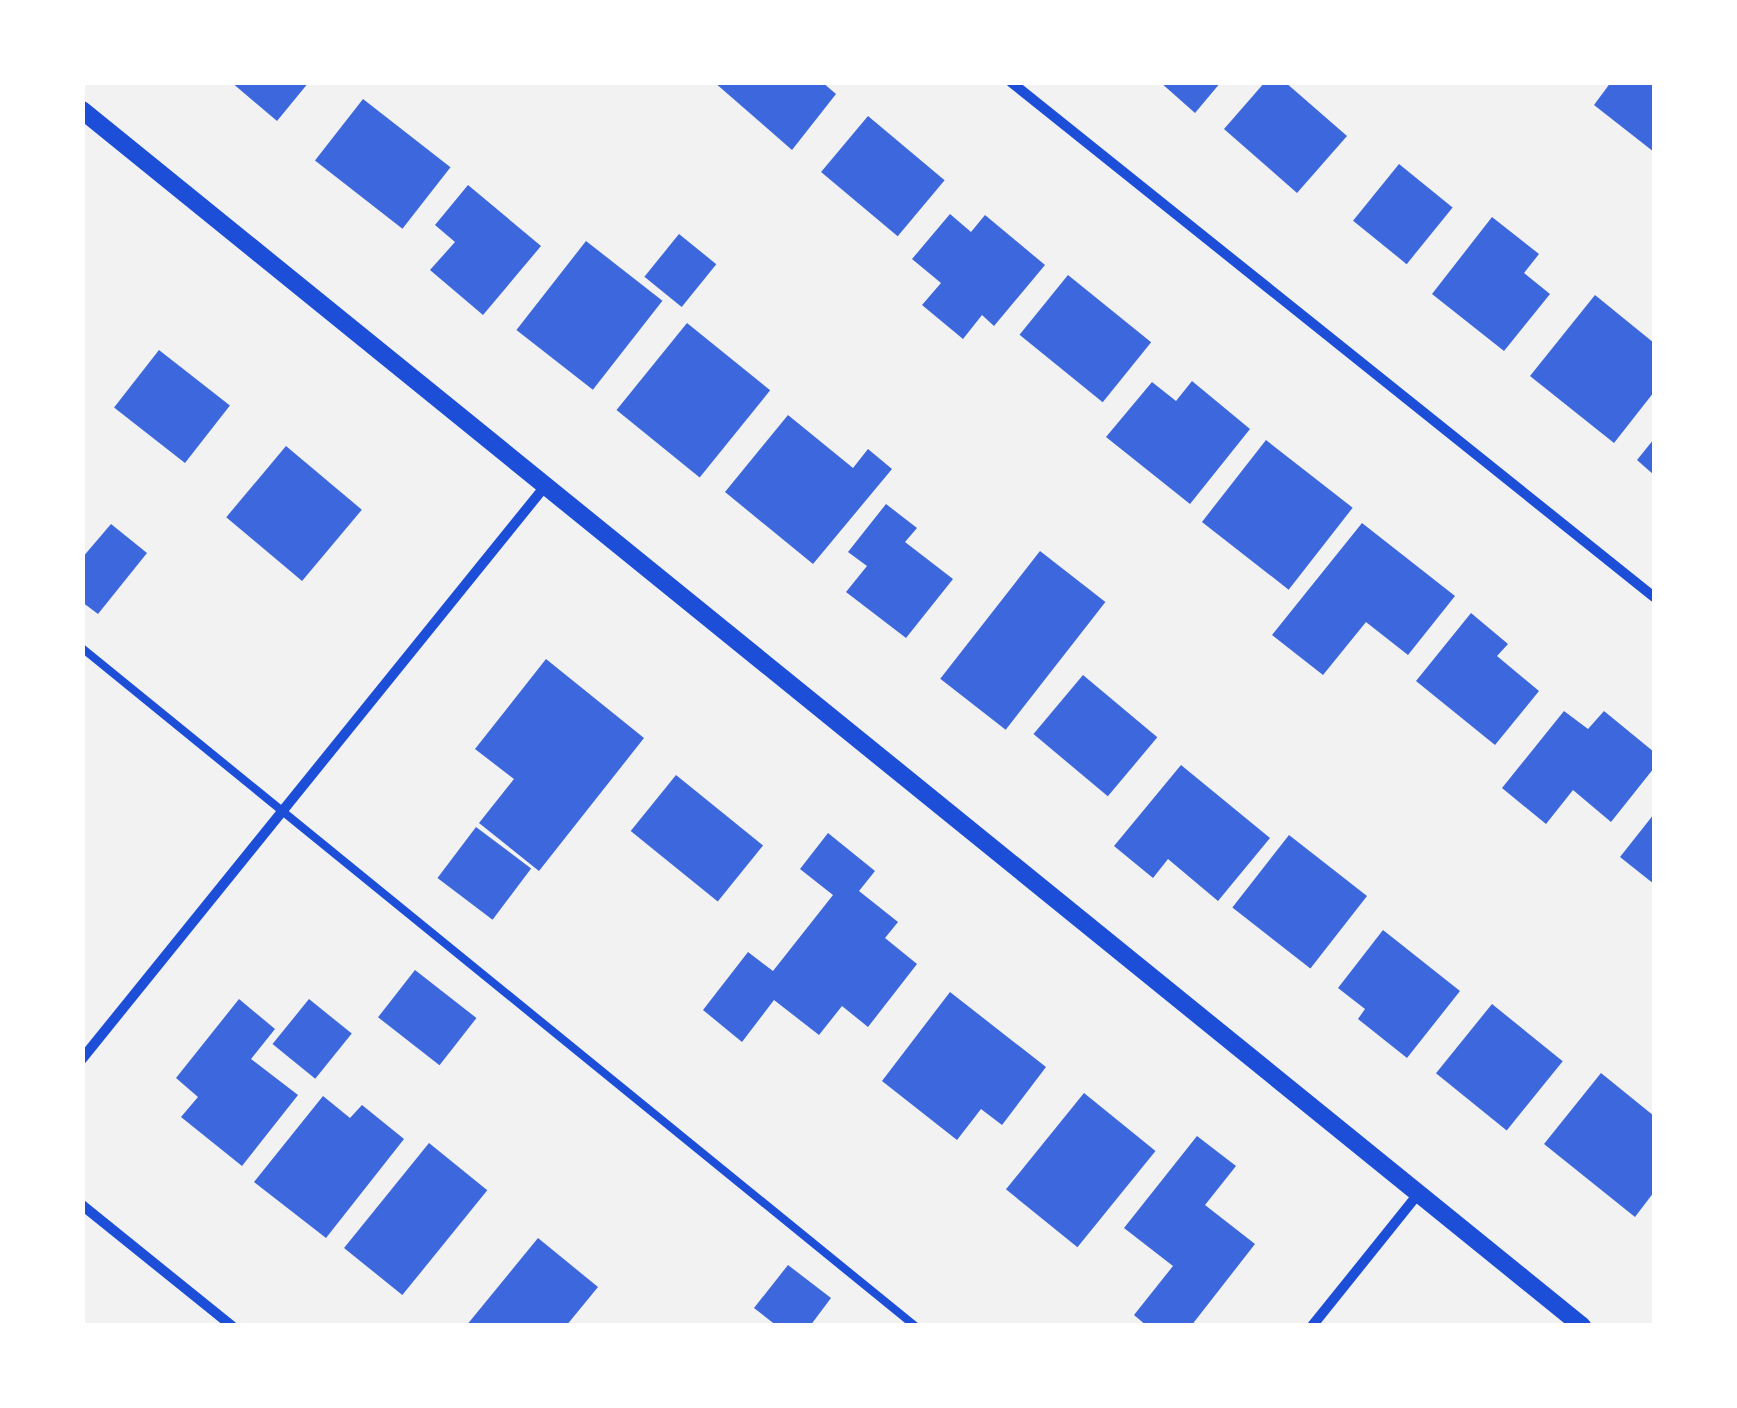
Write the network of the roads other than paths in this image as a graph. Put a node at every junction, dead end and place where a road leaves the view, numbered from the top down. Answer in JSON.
{"nodes":[{"id":1,"x":1011,"y":82,"type":"edge"},
{"id":2,"x":82,"y":110,"type":"edge"},
{"id":3,"x":546,"y":485,"type":"junction"},
{"id":4,"x":1654,"y":596,"type":"edge"},
{"id":5,"x":82,"y":648,"type":"edge"},
{"id":6,"x":282,"y":811,"type":"junction"},
{"id":7,"x":82,"y":1059,"type":"edge"},
{"id":8,"x":1419,"y":1193,"type":"junction"},
{"id":9,"x":82,"y":1205,"type":"edge"},
{"id":10,"x":232,"y":1326,"type":"edge"},
{"id":11,"x":916,"y":1326,"type":"edge"},
{"id":12,"x":1312,"y":1326,"type":"edge"},
{"id":13,"x":1582,"y":1326,"type":"edge"}],
"edges":[{"from":1,"to":4,"type":"street"},
{"from":2,"to":3,"type":"street"},
{"from":3,"to":6,"type":"street"},
{"from":3,"to":8,"type":"street"},
{"from":5,"to":6,"type":"lane"},
{"from":6,"to":7,"type":"street"},
{"from":6,"to":11,"type":"lane"},
{"from":8,"to":12,"type":"street"},
{"from":8,"to":13,"type":"street"},
{"from":9,"to":10,"type":"street"}]}
